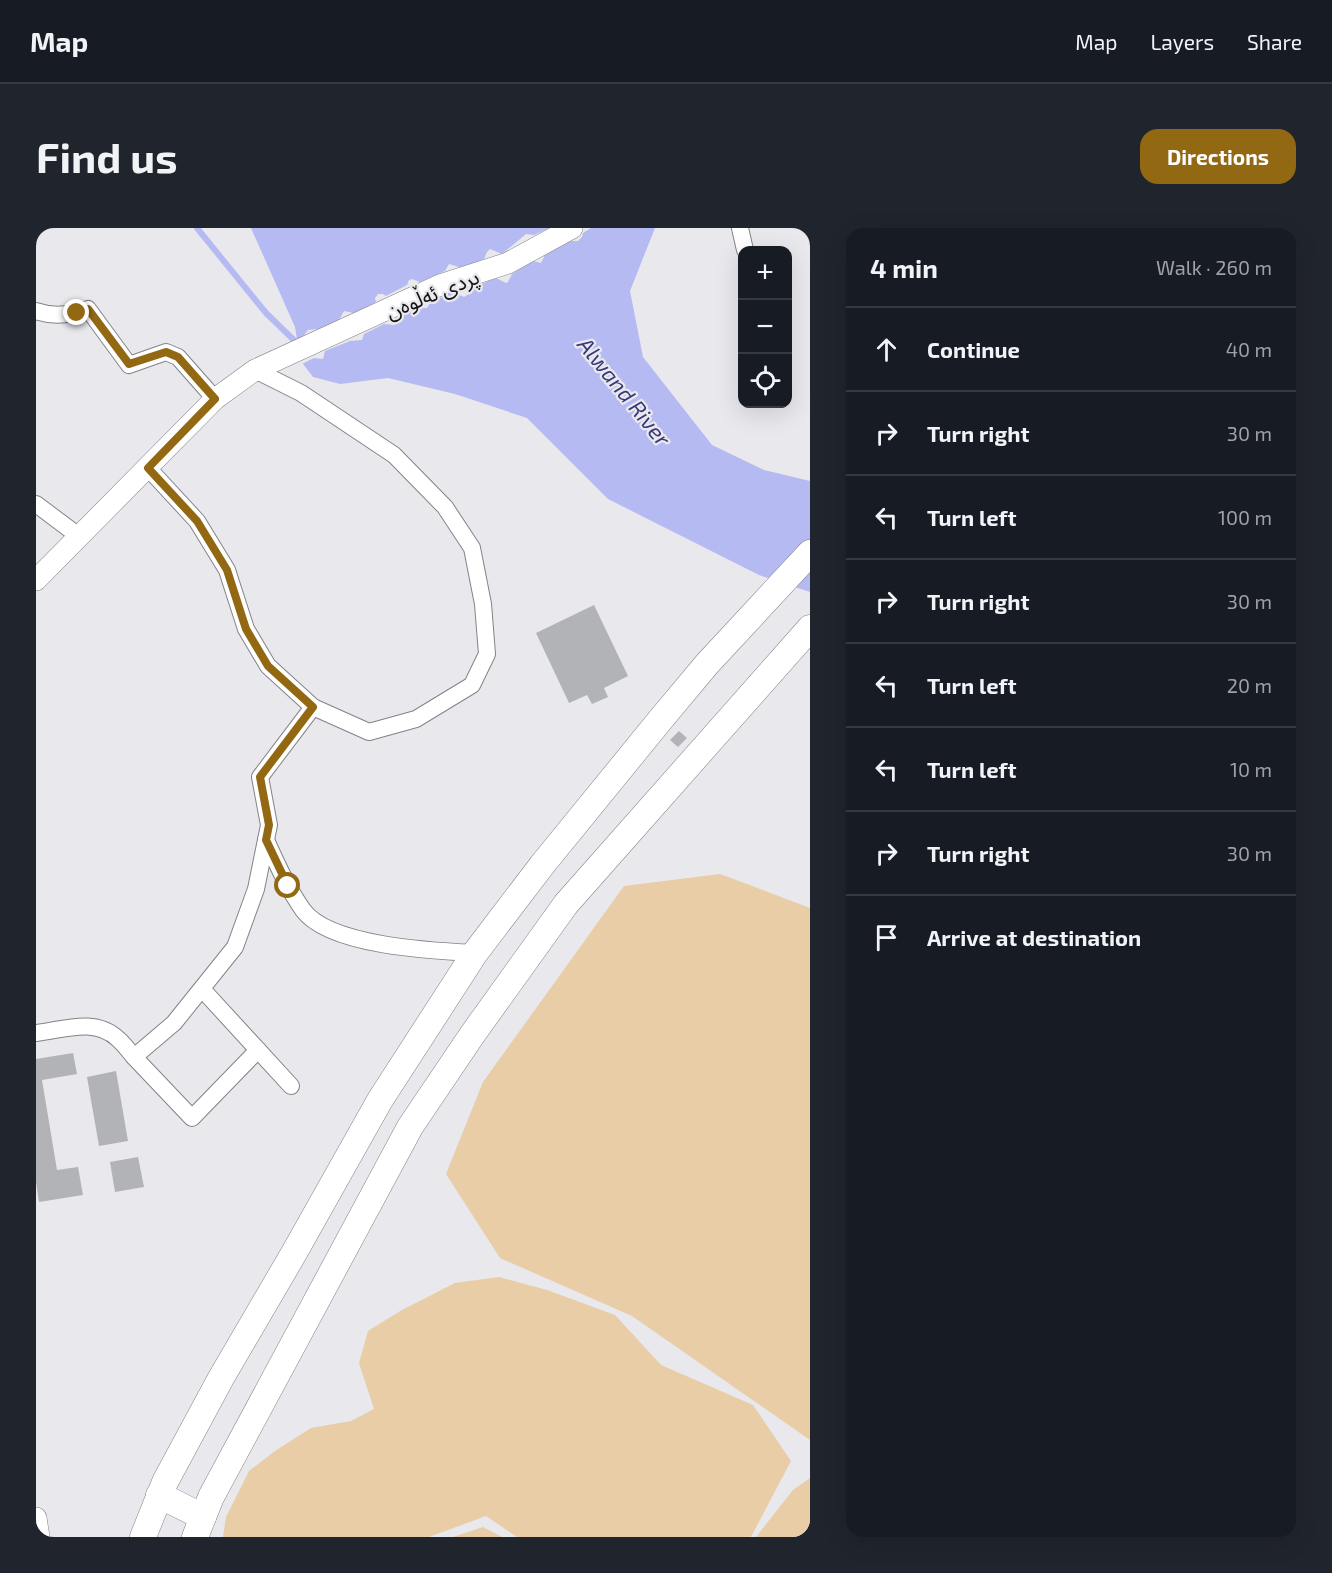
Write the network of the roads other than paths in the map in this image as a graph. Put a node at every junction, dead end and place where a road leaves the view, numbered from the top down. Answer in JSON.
{"nodes":[{"id":1,"x":572,"y":228,"type":"edge"},
{"id":2,"x":740,"y":228,"type":"edge"},
{"id":3,"x":744,"y":246,"type":"edge"},
{"id":4,"x":36,"y":311,"type":"edge"},
{"id":5,"x":255,"y":370,"type":"junction"},
{"id":6,"x":215,"y":399,"type":"junction"},
{"id":7,"x":148,"y":468,"type":"junction"},
{"id":8,"x":36,"y":504,"type":"edge"},
{"id":9,"x":80,"y":537,"type":"junction"},
{"id":10,"x":810,"y":554,"type":"edge"},
{"id":11,"x":36,"y":580,"type":"edge"},
{"id":12,"x":810,"y":627,"type":"edge"},
{"id":13,"x":313,"y":707,"type":"junction"},
{"id":14,"x":266,"y":840,"type":"junction"},
{"id":15,"x":475,"y":953,"type":"junction"},
{"id":16,"x":202,"y":989,"type":"junction"},
{"id":17,"x":36,"y":1034,"type":"edge"},
{"id":18,"x":258,"y":1050,"type":"junction"},
{"id":19,"x":134,"y":1057,"type":"junction"},
{"id":20,"x":291,"y":1086,"type":"dead end"},
{"id":21,"x":159,"y":1495,"type":"junction"},
{"id":22,"x":36,"y":1518,"type":"edge"},
{"id":23,"x":199,"y":1527,"type":"edge"},
{"id":24,"x":39,"y":1537,"type":"edge"},
{"id":25,"x":143,"y":1537,"type":"edge"}],
"edges":[{"from":1,"to":5,"type":"street","name":"پردی ئەڵوەن"},
{"from":2,"to":3,"type":"street"},
{"from":4,"to":6,"type":"street"},
{"from":5,"to":6,"type":"street","name":"پردی ئەڵوەن"},
{"from":5,"to":13,"type":"street"},
{"from":6,"to":7,"type":"street","name":"پردی ئەڵوەن"},
{"from":7,"to":9,"type":"street","name":"پردی ئەڵوەن"},
{"from":7,"to":13,"type":"street"},
{"from":8,"to":9,"type":"street"},
{"from":9,"to":11,"type":"street","name":"پردی ئەڵوەن"},
{"from":10,"to":15,"type":"main road"},
{"from":12,"to":23,"type":"main road"},
{"from":13,"to":14,"type":"street"},
{"from":14,"to":15,"type":"street"},
{"from":14,"to":16,"type":"street"},
{"from":15,"to":21,"type":"main road"},
{"from":16,"to":18,"type":"street"},
{"from":16,"to":19,"type":"street"},
{"from":17,"to":19,"type":"street"},
{"from":18,"to":19,"type":"street"},
{"from":18,"to":20,"type":"street"},
{"from":21,"to":23,"type":"main road"},
{"from":21,"to":25,"type":"main road"},
{"from":22,"to":24,"type":"street"}]}
